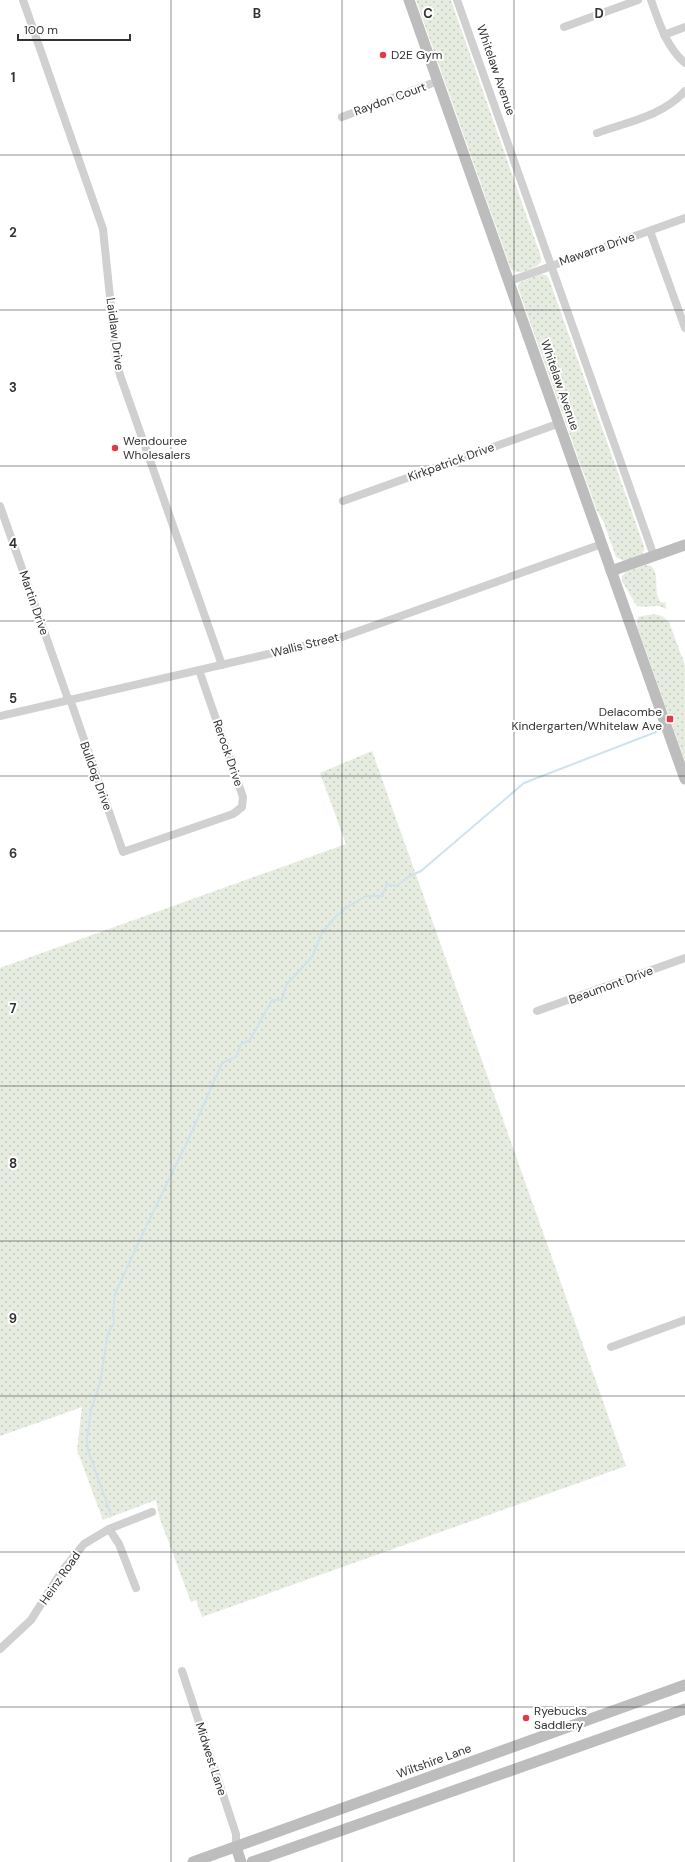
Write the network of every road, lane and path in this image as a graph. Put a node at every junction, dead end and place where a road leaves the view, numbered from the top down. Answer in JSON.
{"nodes":[{"id":1,"x":23,"y":0,"type":"edge"},
{"id":2,"x":409,"y":0,"type":"edge"},
{"id":3,"x":457,"y":0,"type":"edge"},
{"id":4,"x":638,"y":0,"type":"edge"},
{"id":5,"x":651,"y":0,"type":"edge"},
{"id":6,"x":564,"y":27,"type":"dead end"},
{"id":7,"x":685,"y":27,"type":"edge"},
{"id":8,"x":664,"y":35,"type":"junction"},
{"id":9,"x":685,"y":63,"type":"edge"},
{"id":10,"x":438,"y":81,"type":"junction"},
{"id":11,"x":685,"y":91,"type":"edge"},
{"id":12,"x":342,"y":117,"type":"dead end"},
{"id":13,"x":597,"y":133,"type":"dead end"},
{"id":14,"x":685,"y":218,"type":"edge"},
{"id":15,"x":650,"y":231,"type":"junction"},
{"id":16,"x":551,"y":266,"type":"junction"},
{"id":17,"x":510,"y":281,"type":"junction"},
{"id":18,"x":685,"y":328,"type":"edge"},
{"id":19,"x":560,"y":423,"type":"junction"},
{"id":20,"x":343,"y":501,"type":"dead end"},
{"id":21,"x":0,"y":506,"type":"edge"},
{"id":22,"x":602,"y":544,"type":"junction"},
{"id":23,"x":685,"y":545,"type":"edge"},
{"id":24,"x":654,"y":556,"type":"junction"},
{"id":25,"x":611,"y":571,"type":"junction"},
{"id":26,"x":222,"y":665,"type":"junction"},
{"id":27,"x":199,"y":670,"type":"junction"},
{"id":28,"x":69,"y":699,"type":"junction"},
{"id":29,"x":0,"y":716,"type":"edge"},
{"id":30,"x":685,"y":779,"type":"edge"},
{"id":31,"x":124,"y":852,"type":"joint"},
{"id":32,"x":685,"y":958,"type":"edge"},
{"id":33,"x":537,"y":1011,"type":"dead end"},
{"id":34,"x":685,"y":1320,"type":"edge"},
{"id":35,"x":611,"y":1347,"type":"dead end"},
{"id":36,"x":152,"y":1512,"type":"dead end"},
{"id":37,"x":109,"y":1529,"type":"junction"},
{"id":38,"x":136,"y":1588,"type":"dead end"},
{"id":39,"x":0,"y":1649,"type":"edge"},
{"id":40,"x":182,"y":1671,"type":"dead end"},
{"id":41,"x":685,"y":1684,"type":"edge"},
{"id":42,"x":685,"y":1709,"type":"edge"},
{"id":43,"x":236,"y":1847,"type":"junction"},
{"id":44,"x":193,"y":1862,"type":"edge"},
{"id":45,"x":241,"y":1862,"type":"edge"},
{"id":46,"x":252,"y":1862,"type":"edge"}],
"edges":[{"from":1,"to":26,"type":"street","name":"Laidlaw Drive"},
{"from":2,"to":10,"type":"main road","name":"Whitelaw Avenue"},
{"from":3,"to":16,"type":"street","name":"Whitelaw Avenue"},
{"from":4,"to":6,"type":"street"},
{"from":5,"to":8,"type":"street"},
{"from":7,"to":8,"type":"street"},
{"from":8,"to":9,"type":"street"},
{"from":10,"to":12,"type":"street","name":"Raydon Court"},
{"from":10,"to":17,"type":"main road","name":"Whitelaw Avenue"},
{"from":11,"to":13,"type":"street"},
{"from":14,"to":15,"type":"street","name":"Mawarra Drive"},
{"from":15,"to":16,"type":"street","name":"Mawarra Drive"},
{"from":15,"to":18,"type":"street"},
{"from":16,"to":17,"type":"street","name":"Mawarra Drive"},
{"from":16,"to":24,"type":"street","name":"Whitelaw Avenue"},
{"from":17,"to":19,"type":"main road","name":"Whitelaw Avenue"},
{"from":19,"to":20,"type":"street","name":"Kirkpatrick Drive"},
{"from":19,"to":22,"type":"main road","name":"Whitelaw Avenue"},
{"from":21,"to":28,"type":"street","name":"Martin Drive"},
{"from":22,"to":25,"type":"main road","name":"Whitelaw Avenue"},
{"from":22,"to":26,"type":"street","name":"Wallis Street"},
{"from":23,"to":24,"type":"main road"},
{"from":24,"to":25,"type":"main road"},
{"from":25,"to":30,"type":"main road","name":"Whitelaw Avenue"},
{"from":26,"to":27,"type":"street","name":"Wallis Street"},
{"from":27,"to":28,"type":"street","name":"Wallis Street"},
{"from":27,"to":31,"type":"street","name":"Rerock Drive"},
{"from":28,"to":29,"type":"street","name":"Wallis Street"},
{"from":28,"to":31,"type":"street","name":"Bulldog Drive"},
{"from":32,"to":33,"type":"street","name":"Beaumont Drive"},
{"from":34,"to":35,"type":"street"},
{"from":36,"to":37,"type":"street","name":"Heinz Road"},
{"from":37,"to":38,"type":"street"},
{"from":37,"to":39,"type":"street","name":"Heinz Road"},
{"from":40,"to":43,"type":"street","name":"Midwest Lane"},
{"from":41,"to":43,"type":"main road","name":"Wiltshire Lane"},
{"from":42,"to":46,"type":"main road"},
{"from":43,"to":44,"type":"main road","name":"Wiltshire Lane"},
{"from":43,"to":45,"type":"main road"}]}
